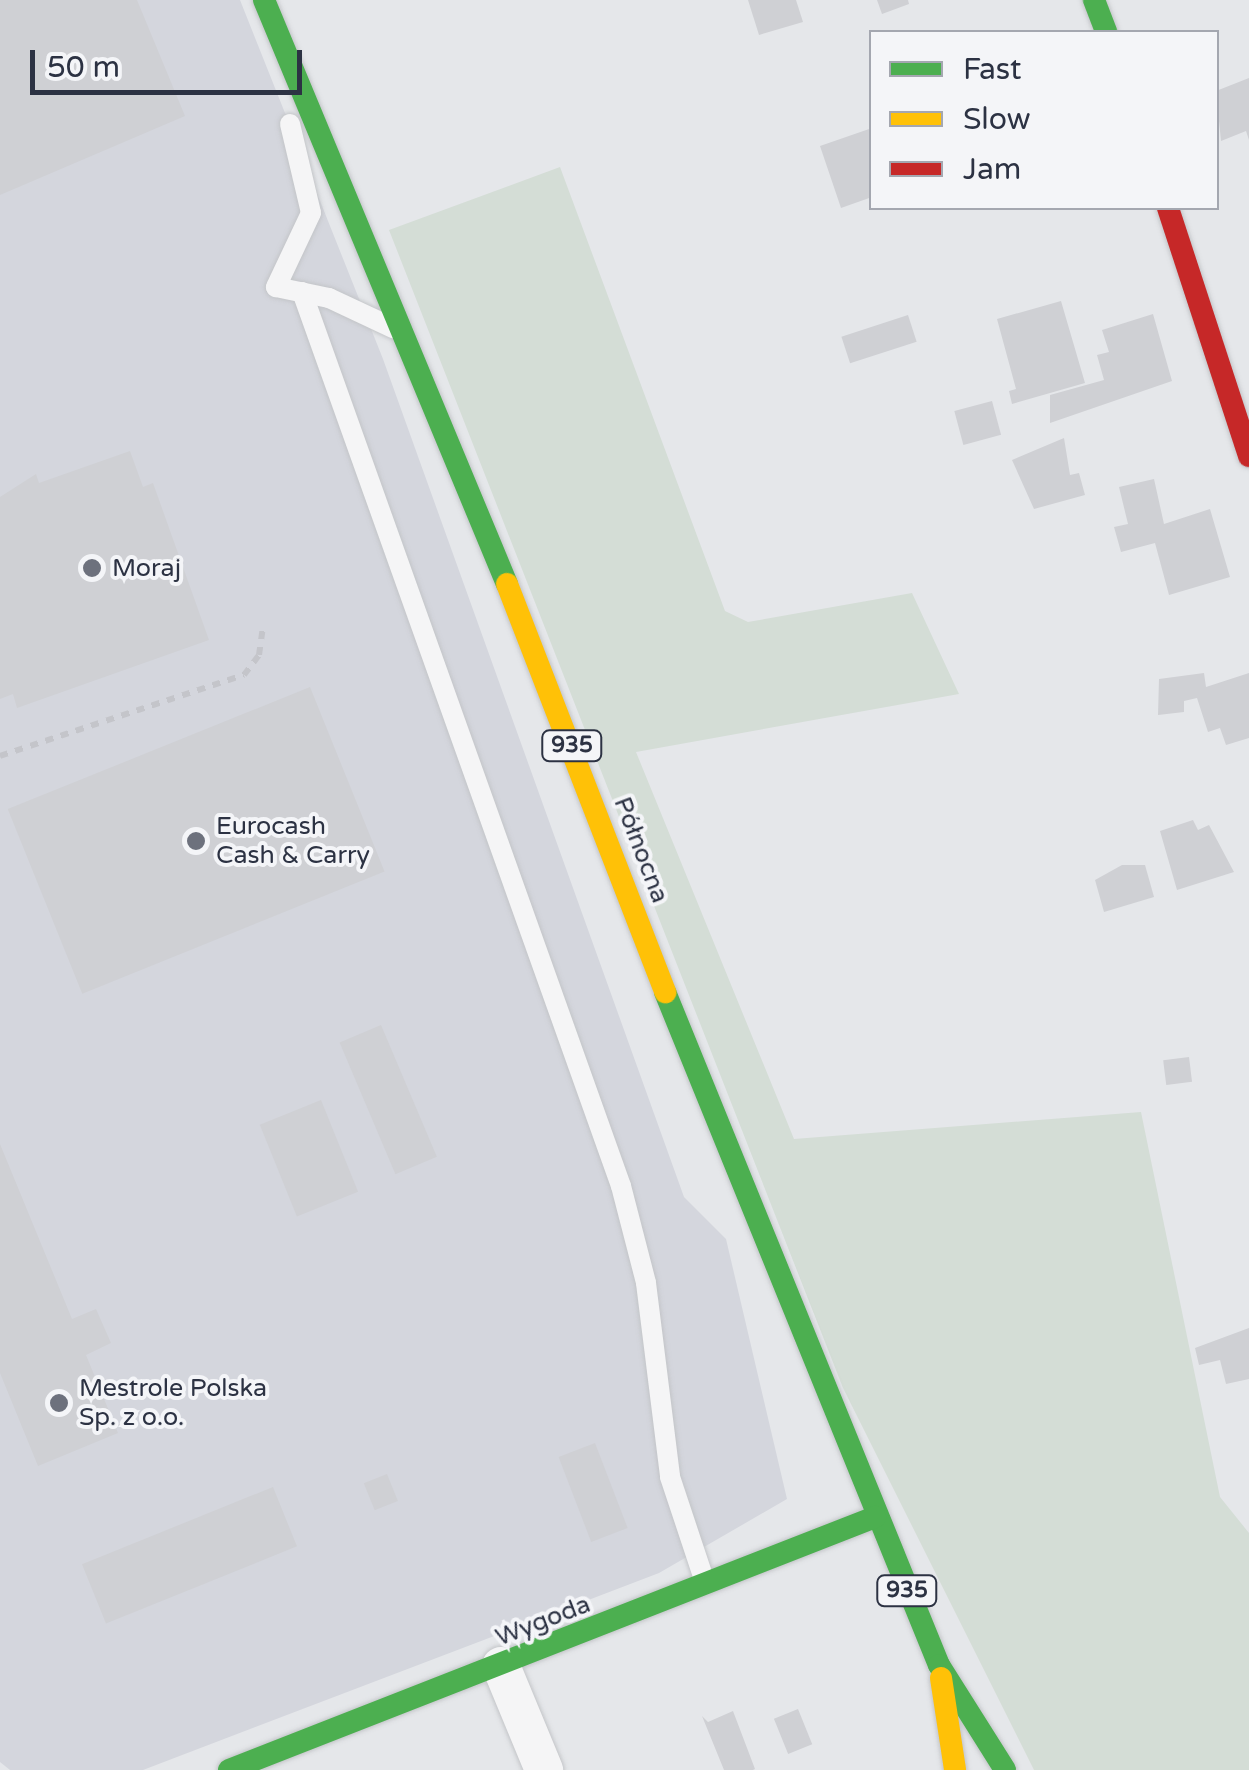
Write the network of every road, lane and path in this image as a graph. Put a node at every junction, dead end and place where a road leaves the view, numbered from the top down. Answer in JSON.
{"nodes":[{"id":1,"x":264,"y":0,"type":"edge"},
{"id":2,"x":1094,"y":0,"type":"edge"},
{"id":3,"x":1105,"y":30,"type":"edge"},
{"id":4,"x":290,"y":60,"type":"junction"},
{"id":5,"x":1169,"y":210,"type":"edge"},
{"id":6,"x":302,"y":292,"type":"junction"},
{"id":7,"x":411,"y":338,"type":"junction"},
{"id":8,"x":1249,"y":456,"type":"edge"},
{"id":9,"x":262,"y":624,"type":"dead end"},
{"id":10,"x":0,"y":756,"type":"edge"},
{"id":11,"x":875,"y":1517,"type":"junction"},
{"id":12,"x":707,"y":1588,"type":"junction"},
{"id":13,"x":940,"y":1665,"type":"junction"},
{"id":14,"x":501,"y":1666,"type":"junction"},
{"id":15,"x":229,"y":1770,"type":"edge"},
{"id":16,"x":544,"y":1770,"type":"edge"},
{"id":17,"x":955,"y":1770,"type":"edge"},
{"id":18,"x":1005,"y":1770,"type":"edge"}],
"edges":[{"from":1,"to":4,"type":"main road","name":"Północna","number":"935"},
{"from":2,"to":3,"type":"main road"},
{"from":4,"to":6,"type":"lane"},
{"from":4,"to":7,"type":"main road","name":"Północna","number":"935"},
{"from":5,"to":8,"type":"main road"},
{"from":6,"to":7,"type":"lane"},
{"from":6,"to":12,"type":"lane"},
{"from":7,"to":11,"type":"main road","name":"Północna","number":"935"},
{"from":9,"to":10,"type":"path"},
{"from":11,"to":12,"type":"main road","name":"Wygoda"},
{"from":11,"to":13,"type":"main road","name":"Północna","number":"935"},
{"from":12,"to":14,"type":"main road","name":"Wygoda"},
{"from":13,"to":17,"type":"main road","name":"Północna","number":"935"},
{"from":13,"to":18,"type":"main road","name":"Północna","number":"935"},
{"from":14,"to":15,"type":"main road","name":"Wygoda"},
{"from":14,"to":16,"type":"street"}]}
